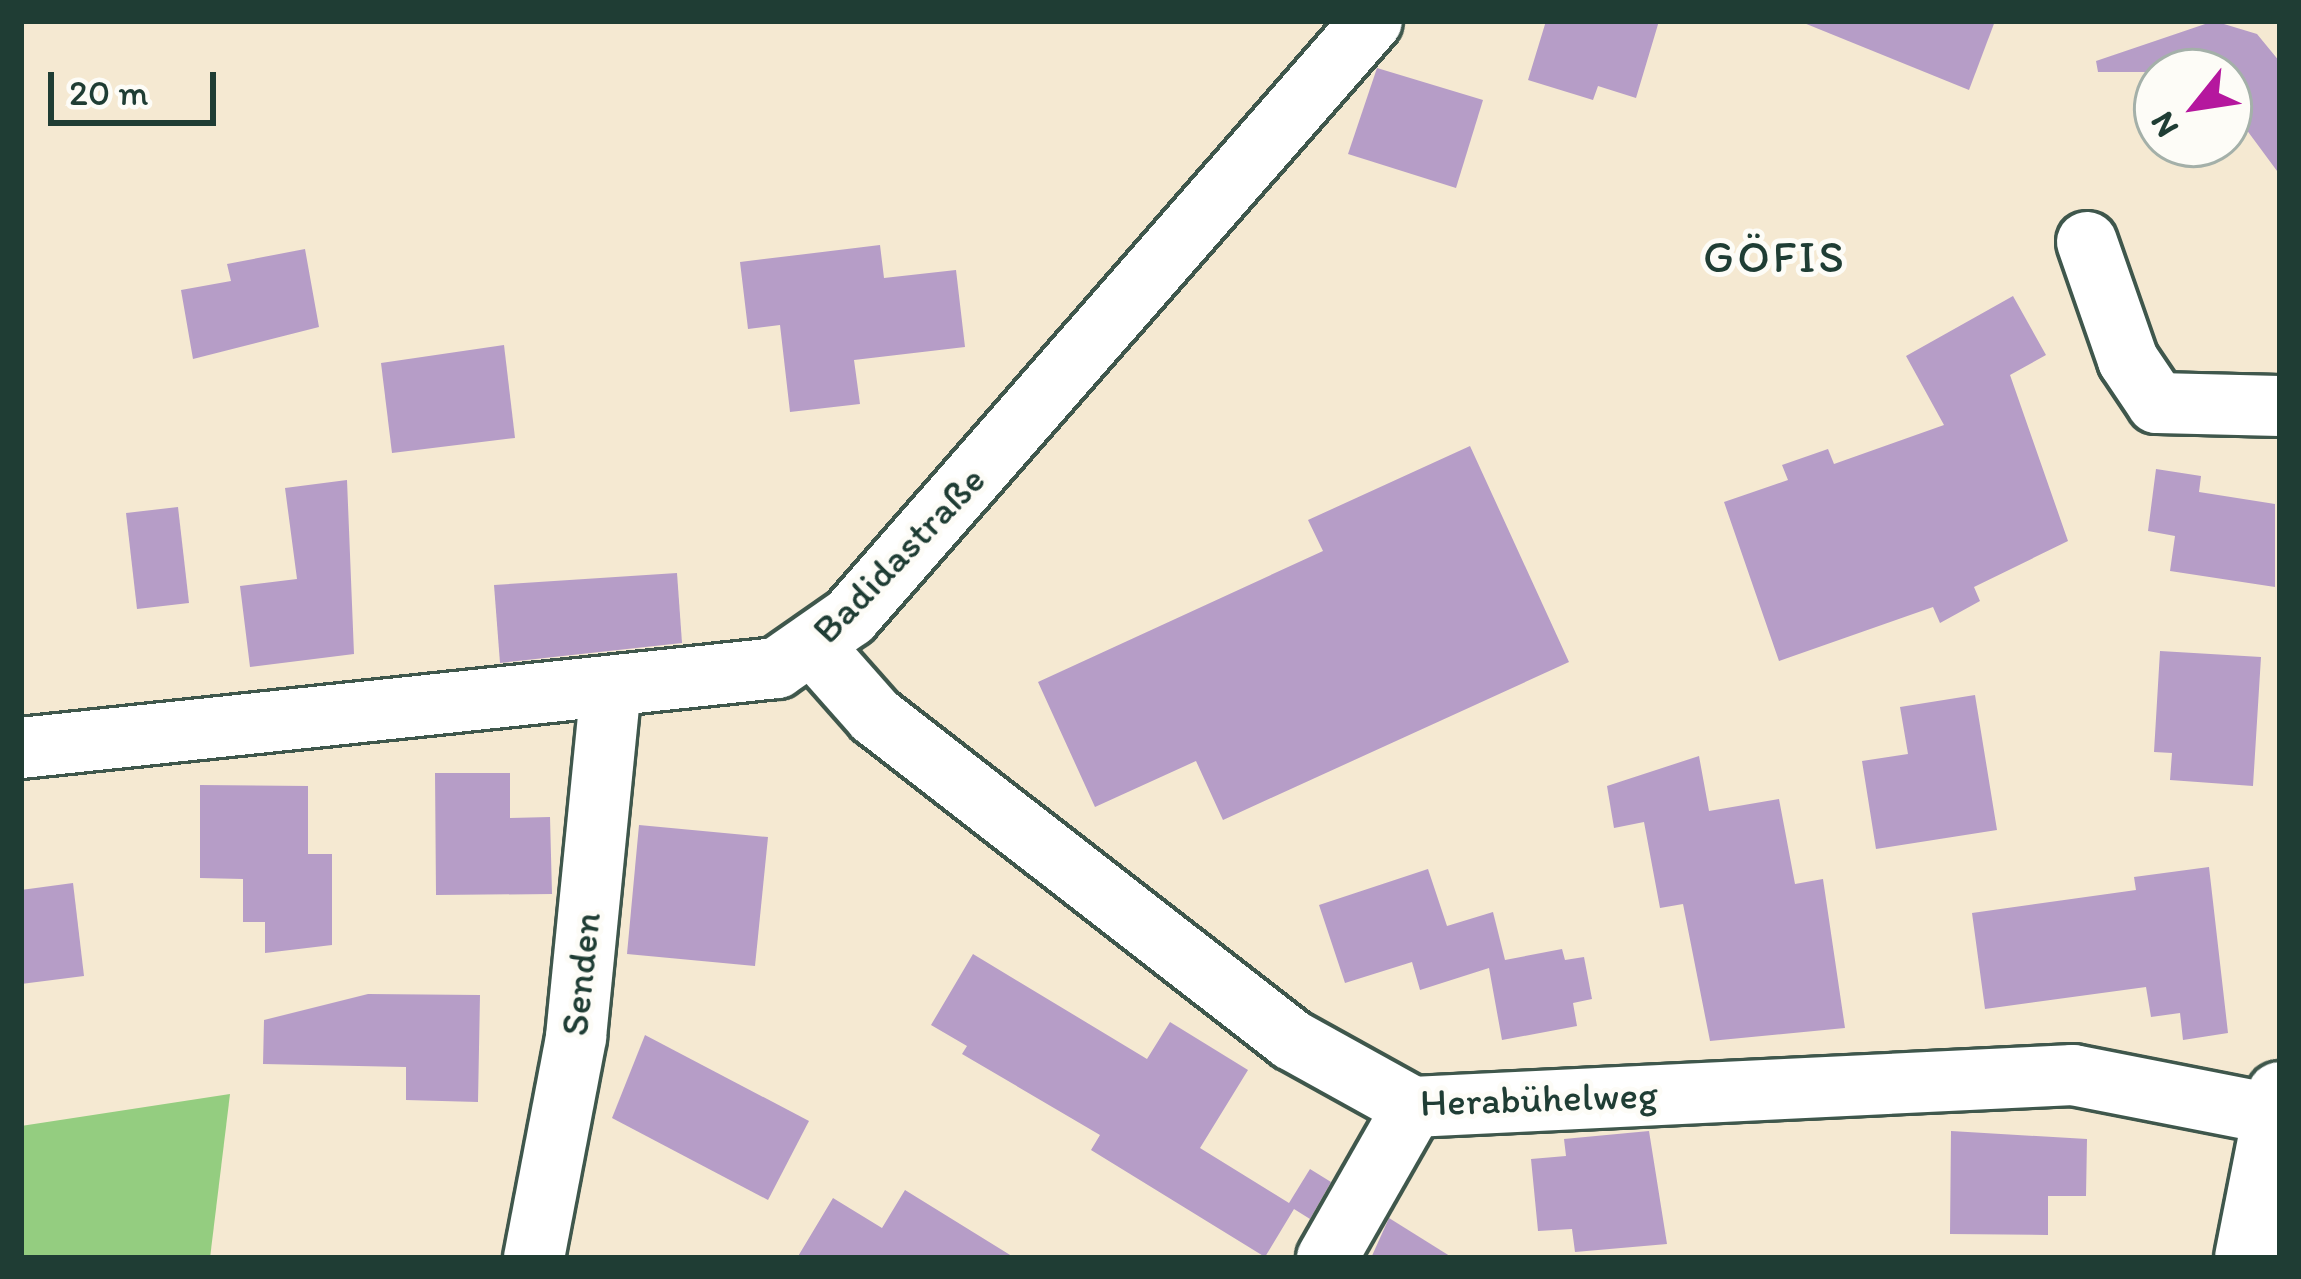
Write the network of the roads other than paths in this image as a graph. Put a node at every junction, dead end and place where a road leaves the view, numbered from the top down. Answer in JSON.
{"nodes":[{"id":1,"x":1372,"y":21,"type":"edge"},
{"id":2,"x":2086,"y":242,"type":"dead end"},
{"id":3,"x":2280,"y":406,"type":"edge"},
{"id":4,"x":814,"y":647,"type":"junction"},
{"id":5,"x":611,"y":688,"type":"junction"},
{"id":6,"x":21,"y":748,"type":"edge"},
{"id":7,"x":2278,"y":1105,"type":"edge"},
{"id":8,"x":1413,"y":1107,"type":"junction"},
{"id":9,"x":534,"y":1258,"type":"edge"},
{"id":10,"x":1327,"y":1258,"type":"edge"},
{"id":11,"x":2248,"y":1258,"type":"edge"}],
"edges":[{"from":1,"to":4,"type":"street","name":"Badidastraße"},
{"from":2,"to":3,"type":"street"},
{"from":4,"to":5,"type":"street","name":"Badidastraße"},
{"from":4,"to":8,"type":"street","name":"Herabühelweg"},
{"from":5,"to":6,"type":"street","name":"Badidastraße"},
{"from":5,"to":9,"type":"street","name":"Senden"},
{"from":7,"to":8,"type":"street","name":"Herabühelweg"},
{"from":7,"to":11,"type":"main road"},
{"from":8,"to":10,"type":"street"}]}
